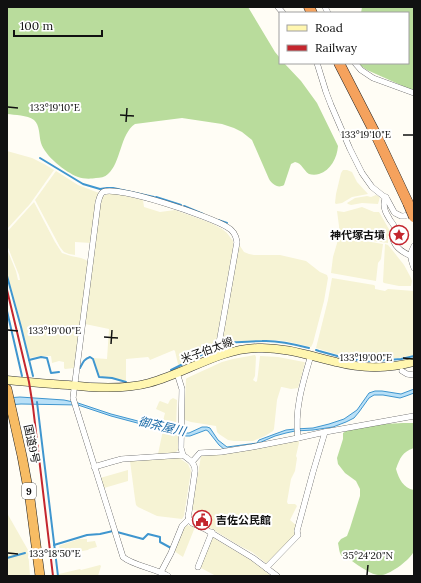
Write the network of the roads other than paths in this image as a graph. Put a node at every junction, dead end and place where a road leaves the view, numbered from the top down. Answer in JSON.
{"nodes":[{"id":1,"x":317,"y":64,"type":"edge"},
{"id":2,"x":340,"y":64,"type":"edge"},
{"id":3,"x":356,"y":64,"type":"edge"},
{"id":4,"x":414,"y":93,"type":"edge"},
{"id":5,"x":386,"y":197,"type":"junction"},
{"id":6,"x":414,"y":212,"type":"edge"},
{"id":7,"x":414,"y":217,"type":"edge"},
{"id":8,"x":414,"y":246,"type":"edge"},
{"id":9,"x":410,"y":256,"type":"junction"},
{"id":10,"x":414,"y":268,"type":"edge"},
{"id":11,"x":219,"y":355,"type":"junction"},
{"id":12,"x":311,"y":355,"type":"junction"},
{"id":13,"x":412,"y":363,"type":"edge"},
{"id":14,"x":402,"y":371,"type":"dead end"},
{"id":15,"x":414,"y":372,"type":"edge"},
{"id":16,"x":177,"y":373,"type":"junction"},
{"id":17,"x":414,"y":375,"type":"edge"},
{"id":18,"x":7,"y":380,"type":"edge"},
{"id":19,"x":74,"y":386,"type":"junction"},
{"id":20,"x":8,"y":392,"type":"edge"},
{"id":21,"x":414,"y":416,"type":"edge"},
{"id":22,"x":325,"y":432,"type":"junction"},
{"id":23,"x":297,"y":433,"type":"junction"},
{"id":24,"x":183,"y":454,"type":"junction"},
{"id":25,"x":192,"y":462,"type":"junction"},
{"id":26,"x":94,"y":467,"type":"junction"},
{"id":27,"x":190,"y":520,"type":"junction"},
{"id":28,"x":212,"y":532,"type":"junction"},
{"id":29,"x":198,"y":567,"type":"dead end"},
{"id":30,"x":266,"y":568,"type":"junction"},
{"id":31,"x":161,"y":572,"type":"junction"},
{"id":32,"x":40,"y":576,"type":"edge"},
{"id":33,"x":168,"y":576,"type":"edge"},
{"id":34,"x":277,"y":576,"type":"edge"}],
"edges":[{"from":1,"to":5,"type":"street"},
{"from":2,"to":7,"type":"highway","bridge":true},
{"from":3,"to":4,"type":"street"},
{"from":5,"to":6,"type":"street"},
{"from":5,"to":9,"type":"street"},
{"from":8,"to":9,"type":"street"},
{"from":9,"to":10,"type":"street"},
{"from":11,"to":12,"type":"main road","name":"米子伯太線"},
{"from":11,"to":16,"type":"main road","name":"米子伯太線"},
{"from":11,"to":19,"type":"street"},
{"from":12,"to":13,"type":"main road","name":"米子伯太線"},
{"from":12,"to":23,"type":"street"},
{"from":13,"to":15,"type":"street"},
{"from":14,"to":17,"type":"street"},
{"from":16,"to":19,"type":"main road","name":"米子伯太線"},
{"from":16,"to":24,"type":"street"},
{"from":18,"to":19,"type":"main road","name":"米子伯太線"},
{"from":19,"to":26,"type":"street"},
{"from":20,"to":32,"type":"highway","name":"国道9号","number":"9"},
{"from":21,"to":22,"type":"street"},
{"from":22,"to":23,"type":"street"},
{"from":22,"to":30,"type":"street"},
{"from":23,"to":25,"type":"street"},
{"from":24,"to":25,"type":"street"},
{"from":24,"to":26,"type":"street"},
{"from":25,"to":27,"type":"street"},
{"from":26,"to":31,"type":"street"},
{"from":27,"to":28,"type":"street"},
{"from":27,"to":31,"type":"street"},
{"from":28,"to":29,"type":"street"},
{"from":28,"to":30,"type":"street"},
{"from":30,"to":34,"type":"street"},
{"from":31,"to":33,"type":"street"}]}
